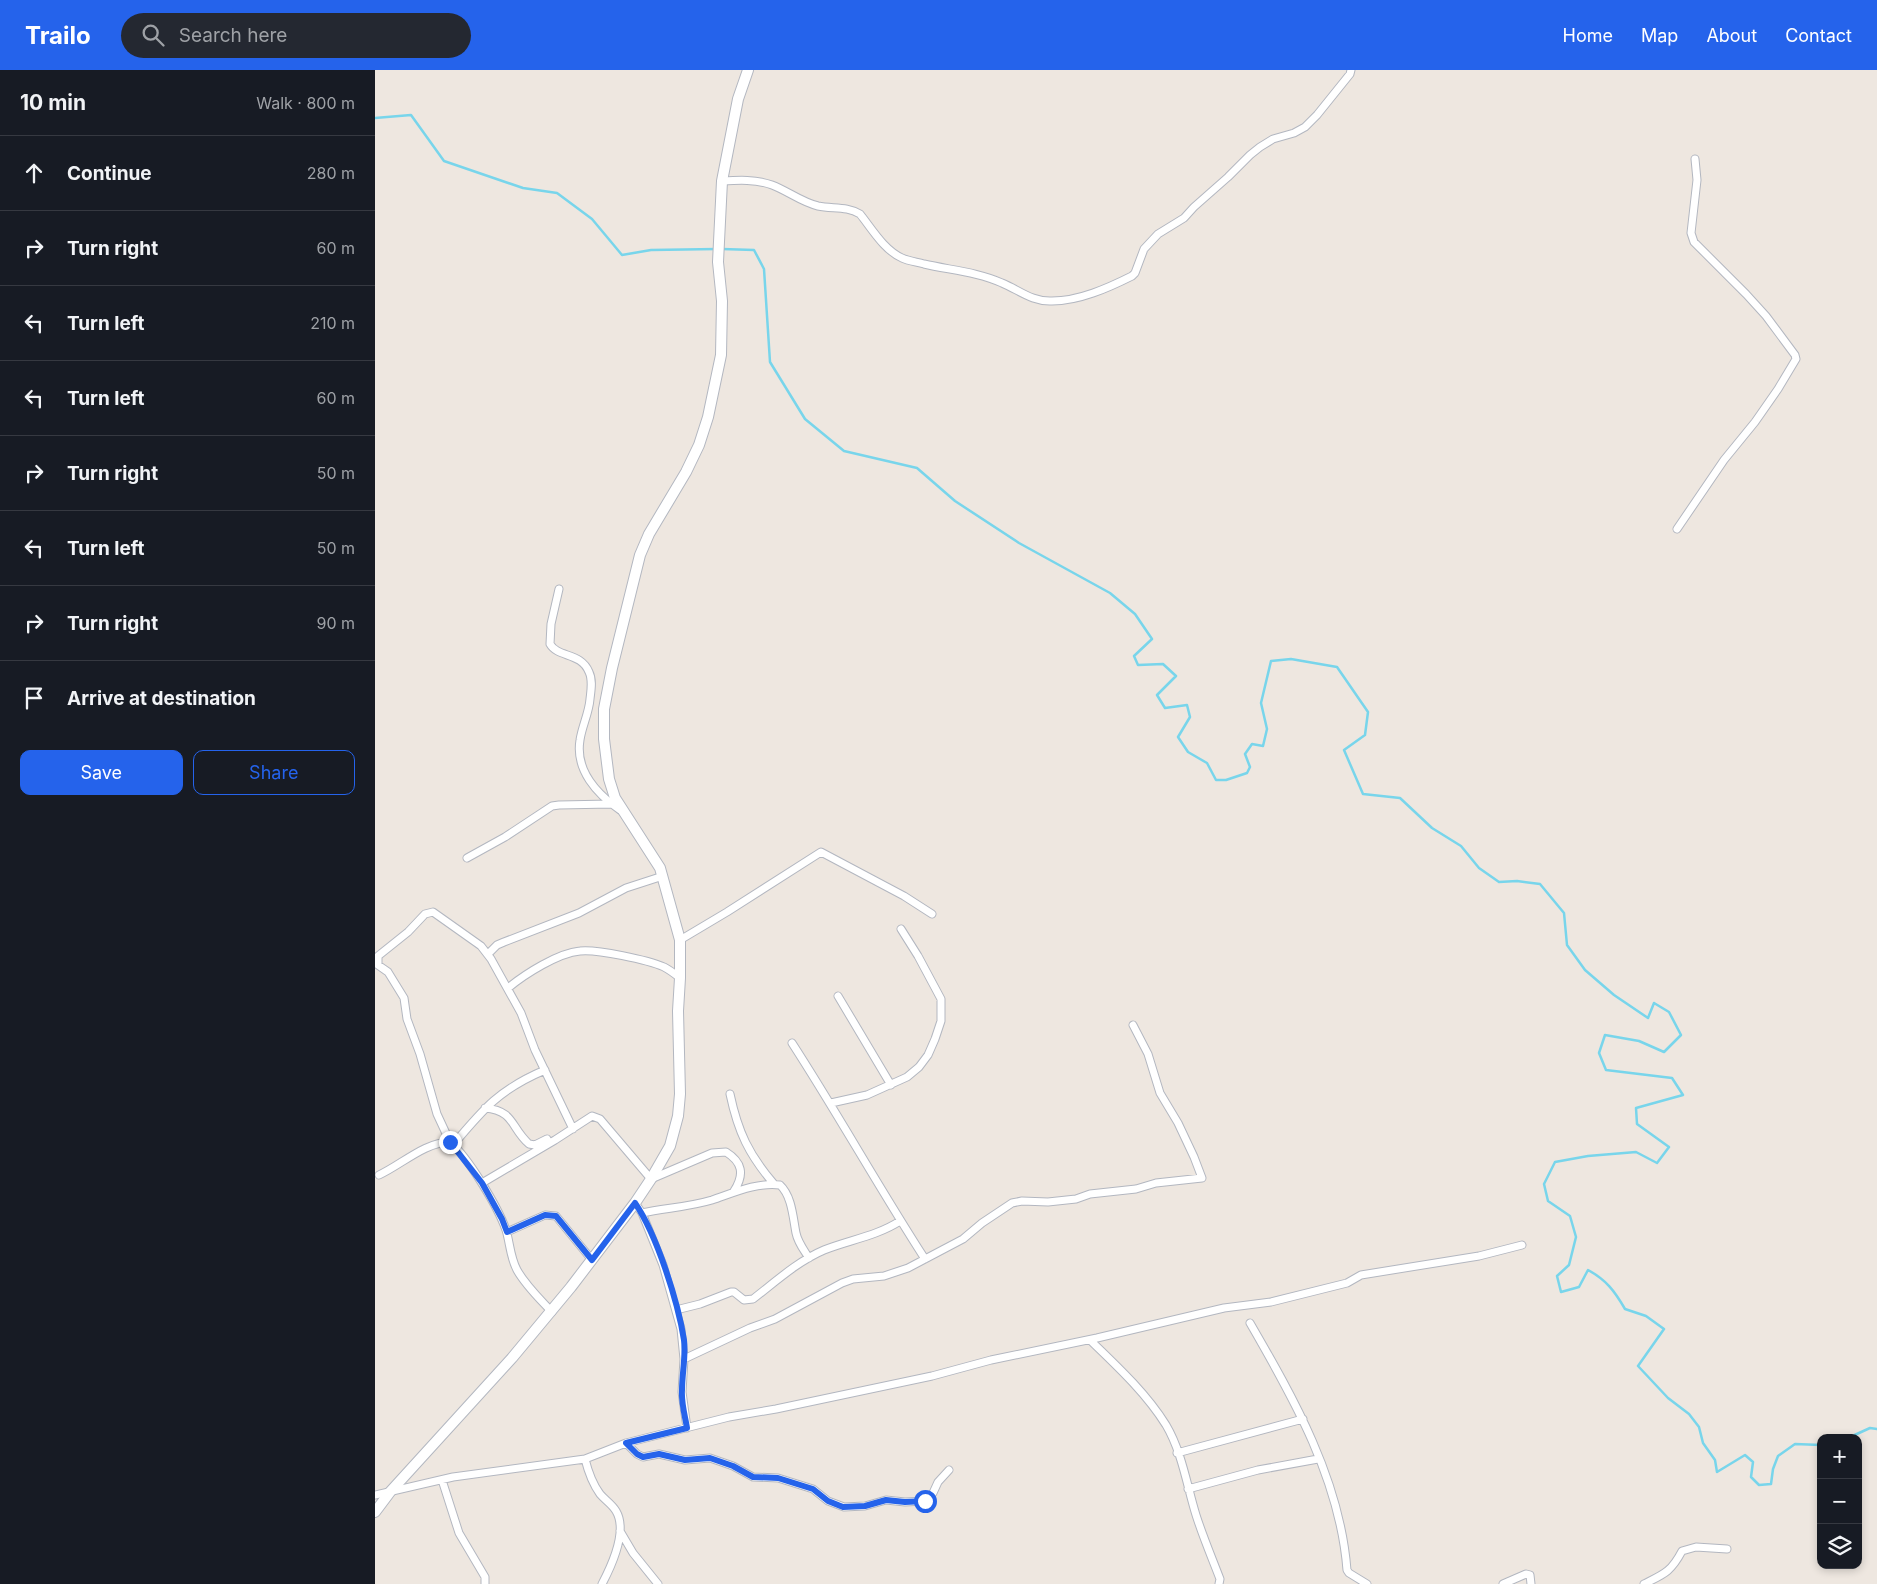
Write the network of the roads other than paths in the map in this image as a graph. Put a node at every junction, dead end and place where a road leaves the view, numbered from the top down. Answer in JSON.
{"nodes":[{"id":1,"x":749,"y":70,"type":"edge"},
{"id":2,"x":1351,"y":70,"type":"edge"},
{"id":3,"x":1695,"y":159,"type":"dead end"},
{"id":4,"x":722,"y":181,"type":"junction"},
{"id":5,"x":1677,"y":529,"type":"dead end"},
{"id":6,"x":559,"y":589,"type":"dead end"},
{"id":7,"x":611,"y":804,"type":"junction"},
{"id":8,"x":624,"y":813,"type":"junction"},
{"id":9,"x":467,"y":858,"type":"dead end"},
{"id":10,"x":663,"y":876,"type":"junction"},
{"id":11,"x":932,"y":914,"type":"dead end"},
{"id":12,"x":901,"y":929,"type":"dead end"},
{"id":13,"x":680,"y":940,"type":"junction"},
{"id":14,"x":488,"y":954,"type":"junction"},
{"id":15,"x":376,"y":964,"type":"edge"},
{"id":16,"x":680,"y":978,"type":"junction"},
{"id":17,"x":507,"y":988,"type":"junction"},
{"id":18,"x":838,"y":996,"type":"dead end"},
{"id":19,"x":1133,"y":1024,"type":"dead end"},
{"id":20,"x":792,"y":1043,"type":"dead end"},
{"id":21,"x":545,"y":1070,"type":"junction"},
{"id":22,"x":891,"y":1085,"type":"junction"},
{"id":23,"x":730,"y":1094,"type":"dead end"},
{"id":24,"x":831,"y":1103,"type":"junction"},
{"id":25,"x":485,"y":1108,"type":"junction"},
{"id":26,"x":573,"y":1129,"type":"junction"},
{"id":27,"x":555,"y":1140,"type":"junction"},
{"id":28,"x":451,"y":1144,"type":"junction"},
{"id":29,"x":379,"y":1175,"type":"dead end"},
{"id":30,"x":651,"y":1179,"type":"junction"},
{"id":31,"x":482,"y":1183,"type":"junction"},
{"id":32,"x":775,"y":1184,"type":"junction"},
{"id":33,"x":734,"y":1191,"type":"junction"},
{"id":34,"x":635,"y":1203,"type":"junction"},
{"id":35,"x":642,"y":1213,"type":"junction"},
{"id":36,"x":900,"y":1221,"type":"junction"},
{"id":37,"x":507,"y":1232,"type":"junction"},
{"id":38,"x":1522,"y":1245,"type":"dead end"},
{"id":39,"x":809,"y":1258,"type":"junction"},
{"id":40,"x":925,"y":1259,"type":"junction"},
{"id":41,"x":592,"y":1260,"type":"junction"},
{"id":42,"x":677,"y":1310,"type":"junction"},
{"id":43,"x":552,"y":1312,"type":"junction"},
{"id":44,"x":1250,"y":1323,"type":"dead end"},
{"id":45,"x":1091,"y":1340,"type":"junction"},
{"id":46,"x":684,"y":1359,"type":"junction"},
{"id":47,"x":1303,"y":1419,"type":"junction"},
{"id":48,"x":687,"y":1428,"type":"junction"},
{"id":49,"x":626,"y":1443,"type":"junction"},
{"id":50,"x":1177,"y":1453,"type":"junction"},
{"id":51,"x":585,"y":1459,"type":"junction"},
{"id":52,"x":1319,"y":1459,"type":"junction"},
{"id":53,"x":949,"y":1470,"type":"dead end"},
{"id":54,"x":442,"y":1480,"type":"junction"},
{"id":55,"x":1189,"y":1489,"type":"junction"},
{"id":56,"x":390,"y":1492,"type":"junction"},
{"id":57,"x":375,"y":1495,"type":"edge"},
{"id":58,"x":375,"y":1512,"type":"edge"},
{"id":59,"x":620,"y":1531,"type":"junction"},
{"id":60,"x":1727,"y":1549,"type":"dead end"},
{"id":61,"x":1513,"y":1582,"type":"edge"},
{"id":62,"x":485,"y":1584,"type":"edge"},
{"id":63,"x":602,"y":1584,"type":"edge"},
{"id":64,"x":658,"y":1584,"type":"edge"},
{"id":65,"x":1219,"y":1584,"type":"edge"},
{"id":66,"x":1367,"y":1584,"type":"edge"},
{"id":67,"x":1503,"y":1584,"type":"edge"},
{"id":68,"x":1531,"y":1584,"type":"edge"},
{"id":69,"x":1643,"y":1584,"type":"edge"}],
"edges":[{"from":1,"to":4,"type":"street"},
{"from":2,"to":4,"type":"street"},
{"from":3,"to":5,"type":"street"},
{"from":4,"to":8,"type":"street"},
{"from":6,"to":7,"type":"street"},
{"from":7,"to":8,"type":"street"},
{"from":7,"to":9,"type":"street"},
{"from":8,"to":10,"type":"street"},
{"from":10,"to":13,"type":"street"},
{"from":10,"to":14,"type":"street"},
{"from":11,"to":13,"type":"street"},
{"from":12,"to":22,"type":"street"},
{"from":13,"to":16,"type":"street"},
{"from":14,"to":15,"type":"street"},
{"from":14,"to":17,"type":"street"},
{"from":15,"to":28,"type":"street"},
{"from":16,"to":17,"type":"street"},
{"from":16,"to":30,"type":"street"},
{"from":17,"to":21,"type":"street"},
{"from":18,"to":22,"type":"street"},
{"from":19,"to":40,"type":"street"},
{"from":20,"to":24,"type":"street"},
{"from":21,"to":25,"type":"street"},
{"from":21,"to":26,"type":"street"},
{"from":22,"to":24,"type":"street"},
{"from":23,"to":32,"type":"street"},
{"from":24,"to":36,"type":"street"},
{"from":25,"to":27,"type":"street"},
{"from":25,"to":28,"type":"street"},
{"from":26,"to":27,"type":"street"},
{"from":26,"to":30,"type":"street"},
{"from":27,"to":31,"type":"street"},
{"from":28,"to":29,"type":"street"},
{"from":28,"to":31,"type":"street"},
{"from":30,"to":33,"type":"street"},
{"from":30,"to":34,"type":"street"},
{"from":31,"to":37,"type":"street"},
{"from":32,"to":33,"type":"street"},
{"from":32,"to":39,"type":"street"},
{"from":33,"to":35,"type":"street"},
{"from":34,"to":35,"type":"street"},
{"from":34,"to":41,"type":"street"},
{"from":35,"to":42,"type":"street"},
{"from":36,"to":39,"type":"street"},
{"from":36,"to":40,"type":"street"},
{"from":37,"to":41,"type":"street"},
{"from":37,"to":43,"type":"street"},
{"from":38,"to":45,"type":"street"},
{"from":39,"to":42,"type":"street"},
{"from":40,"to":46,"type":"street"},
{"from":41,"to":43,"type":"street"},
{"from":42,"to":46,"type":"street"},
{"from":43,"to":56,"type":"street"},
{"from":44,"to":47,"type":"street"},
{"from":45,"to":48,"type":"street"},
{"from":45,"to":50,"type":"street"},
{"from":46,"to":48,"type":"street"},
{"from":47,"to":50,"type":"street"},
{"from":47,"to":52,"type":"street"},
{"from":48,"to":49,"type":"street"},
{"from":49,"to":51,"type":"street"},
{"from":49,"to":53,"type":"street"},
{"from":50,"to":55,"type":"street"},
{"from":51,"to":54,"type":"street"},
{"from":51,"to":59,"type":"street"},
{"from":52,"to":55,"type":"street"},
{"from":52,"to":66,"type":"street"},
{"from":54,"to":56,"type":"street"},
{"from":54,"to":62,"type":"street"},
{"from":55,"to":65,"type":"street"},
{"from":56,"to":57,"type":"street"},
{"from":56,"to":58,"type":"street"},
{"from":59,"to":63,"type":"street"},
{"from":59,"to":64,"type":"street"},
{"from":60,"to":69,"type":"street"},
{"from":61,"to":67,"type":"street"},
{"from":61,"to":68,"type":"street"}]}
